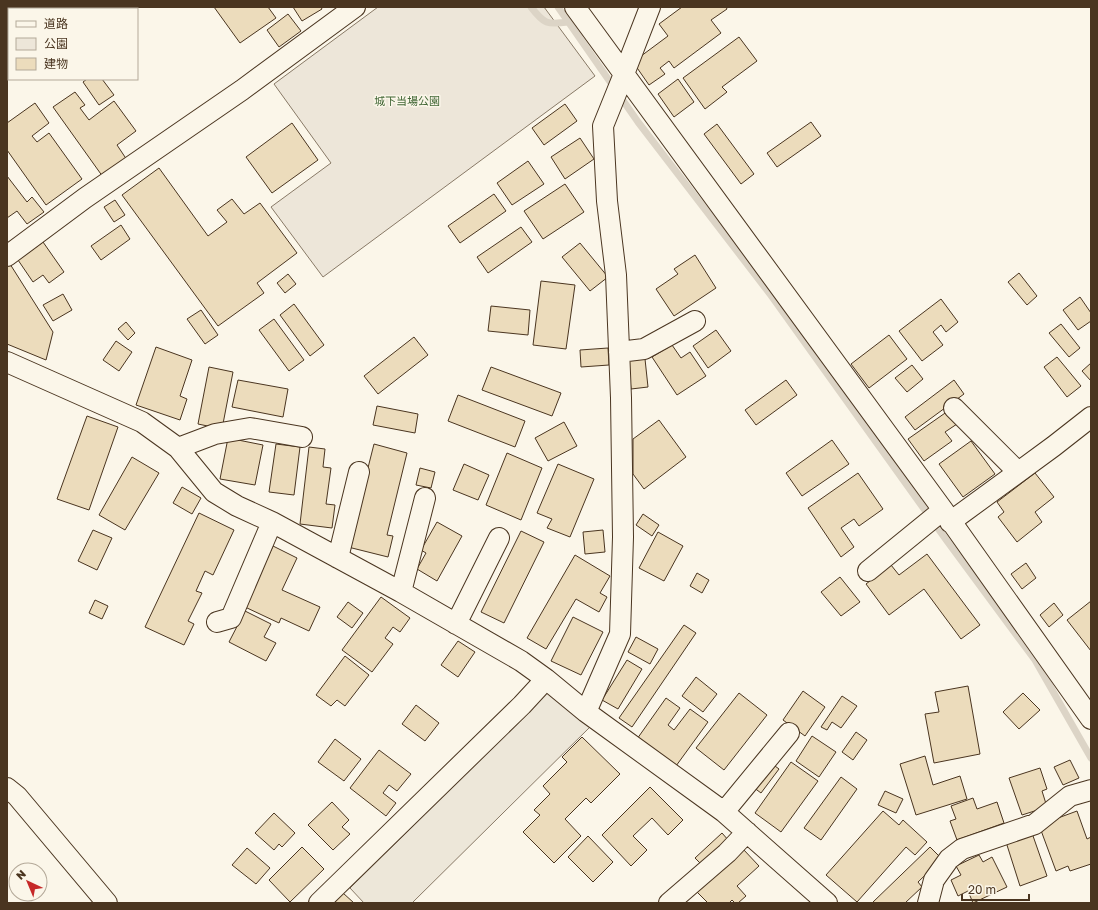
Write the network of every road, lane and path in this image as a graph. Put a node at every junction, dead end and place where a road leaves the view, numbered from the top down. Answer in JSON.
{"nodes":[{"id":1,"x":355,"y":7,"type":"edge"},
{"id":2,"x":575,"y":7,"type":"edge"},
{"id":3,"x":650,"y":7,"type":"edge"},
{"id":4,"x":620,"y":86,"type":"junction"},
{"id":5,"x":7,"y":256,"type":"edge"},
{"id":6,"x":695,"y":321,"type":"dead end"},
{"id":7,"x":619,"y":352,"type":"junction"},
{"id":8,"x":7,"y":362,"type":"edge"},
{"id":9,"x":954,"y":408,"type":"dead end"},
{"id":10,"x":1091,"y":417,"type":"edge"},
{"id":11,"x":302,"y":437,"type":"dead end"},
{"id":12,"x":178,"y":448,"type":"junction"},
{"id":13,"x":359,"y":472,"type":"dead end"},
{"id":14,"x":1018,"y":472,"type":"junction"},
{"id":15,"x":425,"y":498,"type":"dead end"},
{"id":16,"x":943,"y":516,"type":"junction"},
{"id":17,"x":272,"y":522,"type":"junction"},
{"id":18,"x":499,"y":538,"type":"dead end"},
{"id":19,"x":338,"y":558,"type":"junction"},
{"id":20,"x":868,"y":571,"type":"dead end"},
{"id":21,"x":401,"y":592,"type":"junction"},
{"id":22,"x":217,"y":622,"type":"dead end"},
{"id":23,"x":456,"y":624,"type":"junction"},
{"id":24,"x":546,"y":679,"type":"junction"},
{"id":25,"x":586,"y":712,"type":"junction"},
{"id":26,"x":1091,"y":719,"type":"edge"},
{"id":27,"x":789,"y":733,"type":"dead end"},
{"id":28,"x":7,"y":788,"type":"edge"},
{"id":29,"x":1091,"y":790,"type":"edge"},
{"id":30,"x":724,"y":812,"type":"junction"},
{"id":31,"x":747,"y":832,"type":"junction"},
{"id":32,"x":107,"y":903,"type":"edge"},
{"id":33,"x":319,"y":903,"type":"edge"},
{"id":34,"x":670,"y":903,"type":"edge"},
{"id":35,"x":827,"y":903,"type":"edge"},
{"id":36,"x":928,"y":903,"type":"edge"}],
"edges":[{"from":1,"to":5,"type":"street"},
{"from":2,"to":4,"type":"street"},
{"from":3,"to":4,"type":"street"},
{"from":4,"to":7,"type":"street"},
{"from":4,"to":16,"type":"street"},
{"from":6,"to":7,"type":"street"},
{"from":7,"to":25,"type":"street"},
{"from":8,"to":12,"type":"street"},
{"from":9,"to":14,"type":"street"},
{"from":10,"to":14,"type":"street"},
{"from":11,"to":12,"type":"street"},
{"from":12,"to":17,"type":"street"},
{"from":13,"to":19,"type":"street"},
{"from":14,"to":16,"type":"street"},
{"from":15,"to":21,"type":"street"},
{"from":16,"to":20,"type":"street"},
{"from":16,"to":26,"type":"street"},
{"from":17,"to":19,"type":"street"},
{"from":17,"to":22,"type":"street"},
{"from":18,"to":23,"type":"street"},
{"from":19,"to":21,"type":"street"},
{"from":21,"to":23,"type":"street"},
{"from":23,"to":24,"type":"street"},
{"from":24,"to":25,"type":"street"},
{"from":24,"to":33,"type":"street"},
{"from":25,"to":30,"type":"street"},
{"from":27,"to":30,"type":"street"},
{"from":28,"to":32,"type":"street"},
{"from":29,"to":36,"type":"street"},
{"from":30,"to":31,"type":"street"},
{"from":31,"to":34,"type":"street"},
{"from":31,"to":35,"type":"street"}]}
